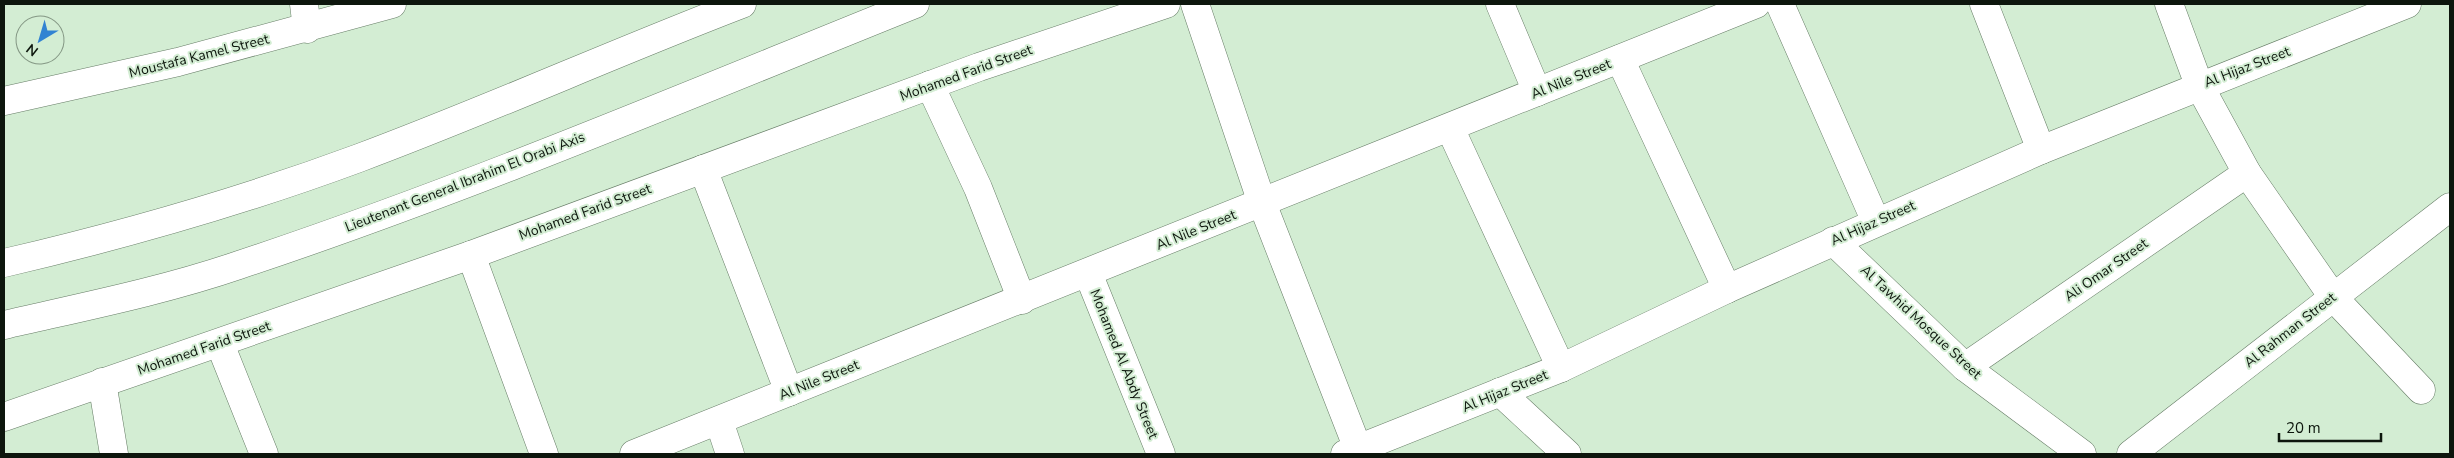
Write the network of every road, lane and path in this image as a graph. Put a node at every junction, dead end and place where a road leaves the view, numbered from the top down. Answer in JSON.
{"nodes":[{"id":1,"x":392,"y":4,"type":"edge"},
{"id":2,"x":742,"y":4,"type":"edge"},
{"id":3,"x":915,"y":4,"type":"edge"},
{"id":4,"x":1166,"y":4,"type":"edge"},
{"id":5,"x":1195,"y":4,"type":"edge"},
{"id":6,"x":1500,"y":4,"type":"edge"},
{"id":7,"x":1760,"y":4,"type":"edge"},
{"id":8,"x":1984,"y":4,"type":"edge"},
{"id":9,"x":2170,"y":4,"type":"edge"},
{"id":10,"x":2407,"y":4,"type":"edge"},
{"id":11,"x":2350,"y":14,"type":"edge"},
{"id":12,"x":306,"y":16,"type":"edge"},
{"id":13,"x":1620,"y":59,"type":"junction"},
{"id":14,"x":930,"y":85,"type":"junction"},
{"id":15,"x":2199,"y":85,"type":"junction"},
{"id":16,"x":1538,"y":92,"type":"junction"},
{"id":17,"x":4,"y":101,"type":"edge"},
{"id":18,"x":1450,"y":128,"type":"junction"},
{"id":19,"x":2041,"y":150,"type":"junction"},
{"id":20,"x":703,"y":169,"type":"junction"},
{"id":21,"x":2247,"y":173,"type":"junction"},
{"id":22,"x":1262,"y":203,"type":"junction"},
{"id":23,"x":2450,"y":207,"type":"edge"},
{"id":24,"x":1876,"y":222,"type":"junction"},
{"id":25,"x":1834,"y":241,"type":"junction"},
{"id":26,"x":471,"y":255,"type":"junction"},
{"id":27,"x":4,"y":263,"type":"edge"},
{"id":28,"x":1088,"y":273,"type":"junction"},
{"id":29,"x":1727,"y":289,"type":"junction"},
{"id":30,"x":2333,"y":297,"type":"junction"},
{"id":31,"x":1022,"y":300,"type":"junction"},
{"id":32,"x":4,"y":325,"type":"edge"},
{"id":33,"x":220,"y":344,"type":"junction"},
{"id":34,"x":1966,"y":367,"type":"junction"},
{"id":35,"x":1561,"y":368,"type":"junction"},
{"id":36,"x":102,"y":382,"type":"junction"},
{"id":37,"x":2421,"y":390,"type":"dead end"},
{"id":38,"x":789,"y":392,"type":"junction"},
{"id":39,"x":1500,"y":392,"type":"junction"},
{"id":40,"x":4,"y":417,"type":"edge"},
{"id":41,"x":718,"y":420,"type":"junction"},
{"id":42,"x":1352,"y":452,"type":"edge"},
{"id":43,"x":114,"y":454,"type":"edge"},
{"id":44,"x":264,"y":454,"type":"edge"},
{"id":45,"x":544,"y":454,"type":"edge"},
{"id":46,"x":634,"y":454,"type":"edge"},
{"id":47,"x":730,"y":454,"type":"edge"},
{"id":48,"x":1161,"y":454,"type":"edge"},
{"id":49,"x":1567,"y":454,"type":"edge"},
{"id":50,"x":2082,"y":454,"type":"edge"},
{"id":51,"x":2131,"y":454,"type":"edge"}],
"edges":[{"from":1,"to":12,"type":"street","name":"Moustafa Kamel Street"},
{"from":2,"to":27,"type":"street"},
{"from":3,"to":32,"type":"street","name":"Lieutenant General Ibrahim El Orabi Axis"},
{"from":4,"to":14,"type":"street","name":"Mohamed Farid Street"},
{"from":5,"to":22,"type":"street"},
{"from":6,"to":16,"type":"street"},
{"from":7,"to":13,"type":"street","name":"Al Nile Street"},
{"from":7,"to":24,"type":"street"},
{"from":8,"to":19,"type":"street"},
{"from":9,"to":15,"type":"street"},
{"from":10,"to":11,"type":"street","name":"Al Hijaz Street"},
{"from":11,"to":15,"type":"street","name":"Al Hijaz Street"},
{"from":12,"to":17,"type":"street","name":"Moustafa Kamel Street"},
{"from":13,"to":16,"type":"street","name":"Al Nile Street"},
{"from":13,"to":29,"type":"street"},
{"from":14,"to":20,"type":"street","name":"Mohamed Farid Street"},
{"from":14,"to":31,"type":"street"},
{"from":15,"to":19,"type":"street","name":"Al Hijaz Street"},
{"from":15,"to":21,"type":"street"},
{"from":16,"to":18,"type":"street","name":"Al Nile Street"},
{"from":18,"to":22,"type":"street","name":"Al Nile Street"},
{"from":18,"to":35,"type":"street"},
{"from":19,"to":24,"type":"street","name":"Al Hijaz Street"},
{"from":20,"to":26,"type":"street","name":"Mohamed Farid Street"},
{"from":20,"to":38,"type":"street"},
{"from":21,"to":30,"type":"street"},
{"from":21,"to":34,"type":"street","name":"Ali Omar Street"},
{"from":22,"to":28,"type":"street","name":"Al Nile Street"},
{"from":22,"to":42,"type":"street"},
{"from":23,"to":30,"type":"street","name":"Al Rahman Street"},
{"from":24,"to":25,"type":"street","name":"Al Hijaz Street"},
{"from":25,"to":29,"type":"street","name":"Al Hijaz Street"},
{"from":25,"to":34,"type":"street","name":"Al Tawhid Mosque Street"},
{"from":26,"to":33,"type":"street","name":"Mohamed Farid Street"},
{"from":26,"to":45,"type":"street"},
{"from":28,"to":31,"type":"street","name":"Al Nile Street"},
{"from":28,"to":48,"type":"street","name":"Mohamed Al Abdy Street"},
{"from":29,"to":35,"type":"street","name":"Al Hijaz Street"},
{"from":30,"to":37,"type":"street"},
{"from":30,"to":51,"type":"street","name":"Al Rahman Street"},
{"from":31,"to":38,"type":"street","name":"Al Nile Street"},
{"from":33,"to":36,"type":"street","name":"Mohamed Farid Street"},
{"from":33,"to":44,"type":"street"},
{"from":34,"to":50,"type":"street","name":"Al Tawhid Mosque Street"},
{"from":35,"to":39,"type":"street","name":"Al Hijaz Street"},
{"from":36,"to":40,"type":"street","name":"Mohamed Farid Street"},
{"from":36,"to":43,"type":"street"},
{"from":38,"to":41,"type":"street","name":"Al Nile Street"},
{"from":39,"to":42,"type":"street","name":"Al Hijaz Street"},
{"from":39,"to":49,"type":"street"},
{"from":41,"to":46,"type":"street","name":"Al Nile Street"},
{"from":41,"to":47,"type":"street"}]}
